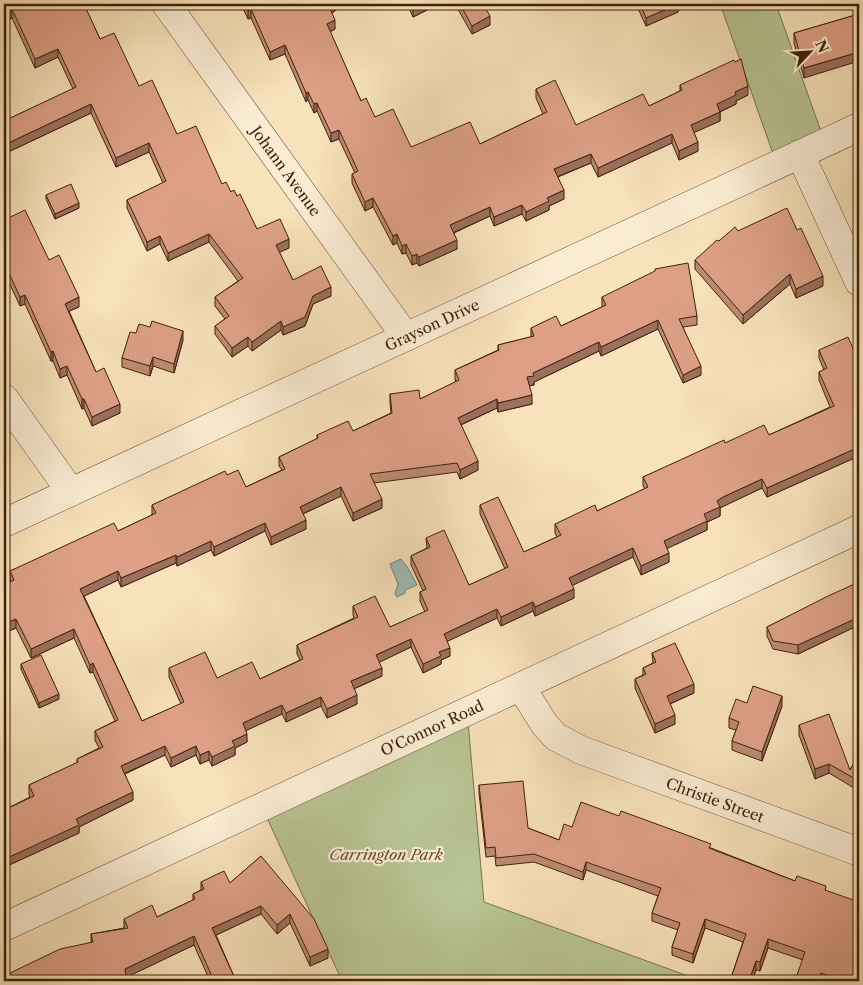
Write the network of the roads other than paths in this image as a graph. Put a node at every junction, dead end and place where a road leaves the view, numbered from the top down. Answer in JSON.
{"nodes":[{"id":1,"x":166,"y":4,"type":"edge"},
{"id":2,"x":859,"y":127,"type":"edge"},
{"id":3,"x":800,"y":154,"type":"junction"},
{"id":4,"x":859,"y":282,"type":"edge"},
{"id":5,"x":406,"y":337,"type":"junction"},
{"id":6,"x":4,"y":398,"type":"edge"},
{"id":7,"x":71,"y":492,"type":"junction"},
{"id":8,"x":4,"y":523,"type":"edge"},
{"id":9,"x":859,"y":529,"type":"edge"},
{"id":10,"x":531,"y":682,"type":"junction"},
{"id":11,"x":859,"y":852,"type":"edge"},
{"id":12,"x":4,"y":927,"type":"edge"}],
"edges":[{"from":1,"to":5,"type":"street","name":"Johann Avenue"},
{"from":2,"to":3,"type":"street","name":"Grayson Drive"},
{"from":3,"to":4,"type":"street"},
{"from":3,"to":5,"type":"street","name":"Grayson Drive"},
{"from":5,"to":7,"type":"street","name":"Grayson Drive"},
{"from":6,"to":7,"type":"street"},
{"from":7,"to":8,"type":"street","name":"Grayson Drive"},
{"from":9,"to":10,"type":"street","name":"O'Connor Road"},
{"from":10,"to":11,"type":"street","name":"Christie Street"},
{"from":10,"to":12,"type":"street","name":"O'Connor Road"}]}
